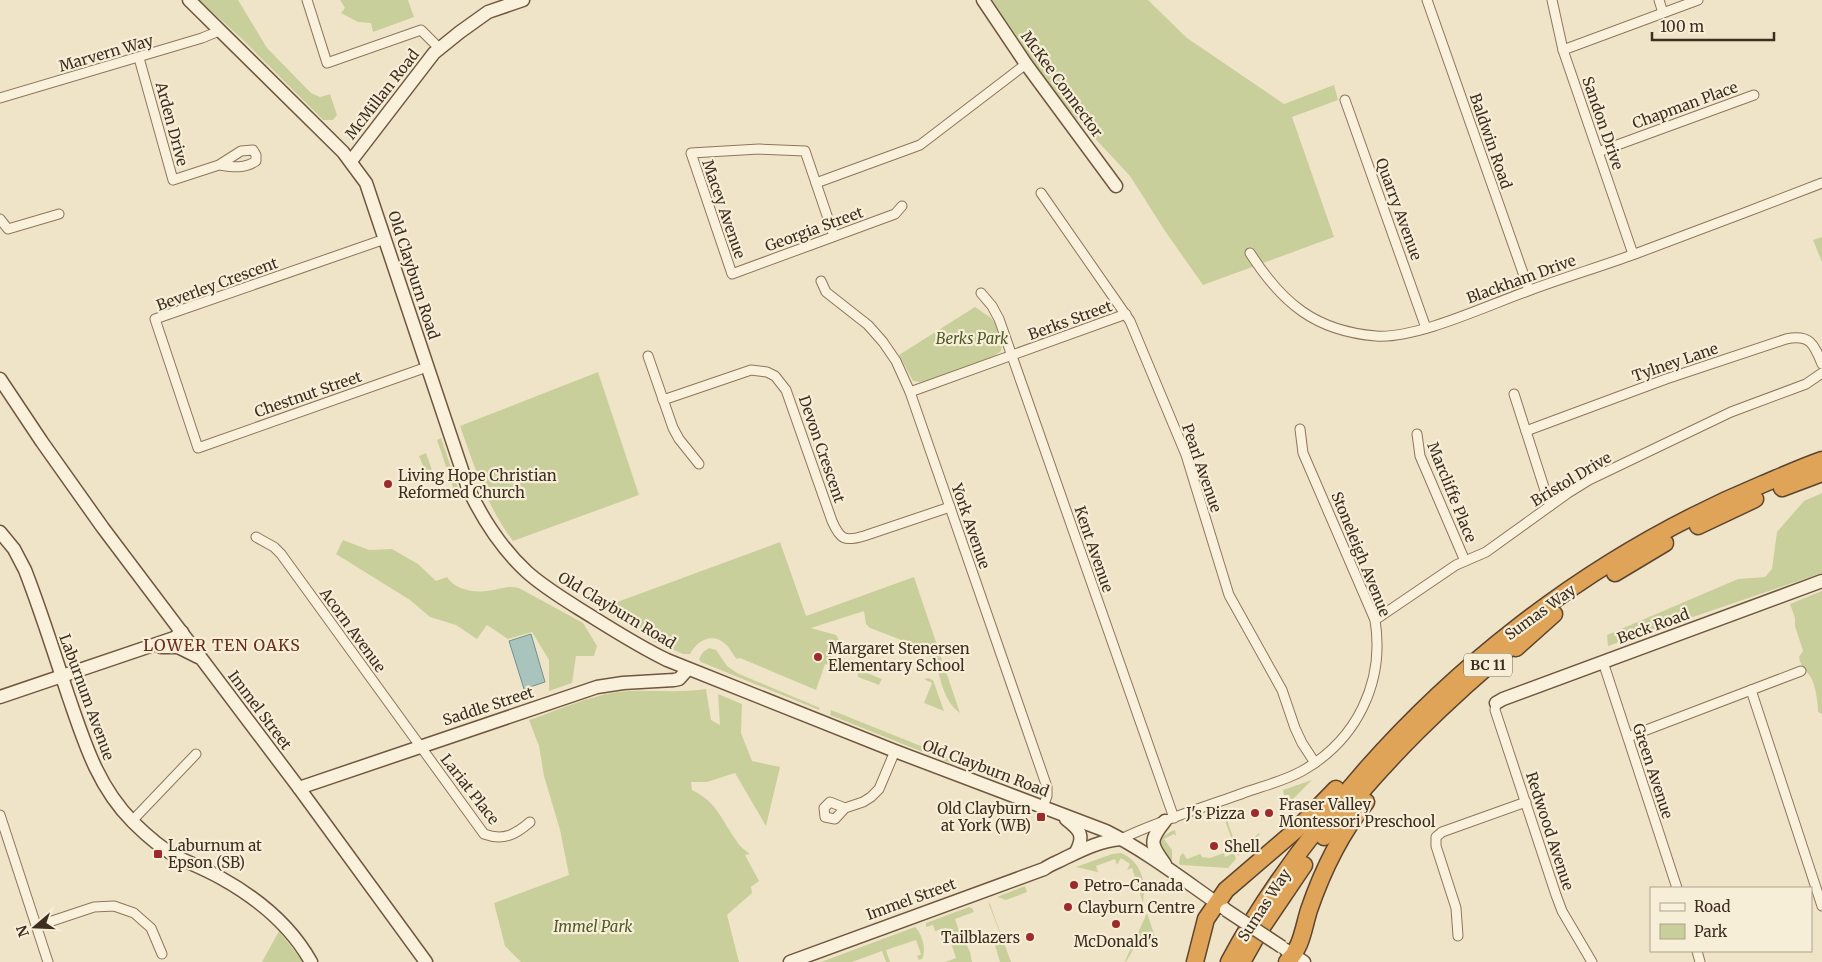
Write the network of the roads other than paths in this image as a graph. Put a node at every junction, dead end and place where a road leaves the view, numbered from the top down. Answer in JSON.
{"nodes":[{"id":1,"x":189,"y":0,"type":"edge"},
{"id":2,"x":307,"y":0,"type":"edge"},
{"id":3,"x":523,"y":0,"type":"edge"},
{"id":4,"x":982,"y":0,"type":"edge"},
{"id":5,"x":1427,"y":0,"type":"edge"},
{"id":6,"x":1552,"y":0,"type":"edge"},
{"id":7,"x":1659,"y":0,"type":"edge"},
{"id":8,"x":1698,"y":0,"type":"edge"},
{"id":9,"x":1664,"y":13,"type":"junction"},
{"id":10,"x":219,"y":31,"type":"junction"},
{"id":11,"x":440,"y":48,"type":"junction"},
{"id":12,"x":1563,"y":50,"type":"junction"},
{"id":13,"x":139,"y":58,"type":"junction"},
{"id":14,"x":1026,"y":64,"type":"junction"},
{"id":15,"x":1754,"y":95,"type":"dead end"},
{"id":16,"x":0,"y":98,"type":"edge"},
{"id":17,"x":1345,"y":100,"type":"dead end"},
{"id":18,"x":1598,"y":152,"type":"junction"},
{"id":19,"x":351,"y":161,"type":"junction"},
{"id":20,"x":219,"y":165,"type":"dead end"},
{"id":21,"x":816,"y":183,"type":"junction"},
{"id":22,"x":1822,"y":183,"type":"edge"},
{"id":23,"x":1116,"y":186,"type":"dead end"},
{"id":24,"x":1041,"y":193,"type":"dead end"},
{"id":25,"x":902,"y":206,"type":"dead end"},
{"id":26,"x":58,"y":214,"type":"dead end"},
{"id":27,"x":0,"y":219,"type":"edge"},
{"id":28,"x":834,"y":236,"type":"junction"},
{"id":29,"x":385,"y":239,"type":"junction"},
{"id":30,"x":1250,"y":253,"type":"dead end"},
{"id":31,"x":1633,"y":254,"type":"junction"},
{"id":32,"x":732,"y":274,"type":"joint"},
{"id":33,"x":822,"y":281,"type":"dead end"},
{"id":34,"x":1530,"y":290,"type":"junction"},
{"id":35,"x":981,"y":293,"type":"dead end"},
{"id":36,"x":1126,"y":314,"type":"junction"},
{"id":37,"x":1426,"y":328,"type":"junction"},
{"id":38,"x":648,"y":356,"type":"dead end"},
{"id":39,"x":1012,"y":356,"type":"junction"},
{"id":40,"x":1822,"y":364,"type":"edge"},
{"id":41,"x":427,"y":367,"type":"junction"},
{"id":42,"x":1822,"y":373,"type":"edge"},
{"id":43,"x":0,"y":379,"type":"edge"},
{"id":44,"x":910,"y":392,"type":"junction"},
{"id":45,"x":1514,"y":394,"type":"dead end"},
{"id":46,"x":663,"y":400,"type":"junction"},
{"id":47,"x":1300,"y":429,"type":"dead end"},
{"id":48,"x":1526,"y":431,"type":"junction"},
{"id":49,"x":1416,"y":434,"type":"dead end"},
{"id":50,"x":198,"y":448,"type":"joint"},
{"id":51,"x":1822,"y":460,"type":"edge"},
{"id":52,"x":699,"y":464,"type":"dead end"},
{"id":53,"x":1822,"y":473,"type":"edge"},
{"id":54,"x":1550,"y":506,"type":"junction"},
{"id":55,"x":950,"y":507,"type":"junction"},
{"id":56,"x":0,"y":532,"type":"edge"},
{"id":57,"x":256,"y":537,"type":"dead end"},
{"id":58,"x":1465,"y":561,"type":"junction"},
{"id":59,"x":1822,"y":581,"type":"edge"},
{"id":60,"x":1554,"y":614,"type":"junction"},
{"id":61,"x":1375,"y":620,"type":"junction"},
{"id":62,"x":182,"y":632,"type":"junction"},
{"id":63,"x":1494,"y":645,"type":"junction"},
{"id":64,"x":141,"y":650,"type":"junction"},
{"id":65,"x":202,"y":659,"type":"junction"},
{"id":66,"x":1603,"y":662,"type":"junction"},
{"id":67,"x":688,"y":669,"type":"junction"},
{"id":68,"x":1801,"y":671,"type":"dead end"},
{"id":69,"x":62,"y":676,"type":"junction"},
{"id":70,"x":1751,"y":690,"type":"junction"},
{"id":71,"x":0,"y":697,"type":"edge"},
{"id":72,"x":1496,"y":703,"type":"joint"},
{"id":73,"x":1628,"y":736,"type":"junction"},
{"id":74,"x":420,"y":746,"type":"junction"},
{"id":75,"x":895,"y":752,"type":"junction"},
{"id":76,"x":196,"y":754,"type":"dead end"},
{"id":77,"x":1315,"y":763,"type":"junction"},
{"id":78,"x":299,"y":788,"type":"junction"},
{"id":79,"x":1526,"y":802,"type":"junction"},
{"id":80,"x":1043,"y":807,"type":"junction"},
{"id":81,"x":845,"y":808,"type":"dead end"},
{"id":82,"x":1058,"y":813,"type":"junction"},
{"id":83,"x":0,"y":815,"type":"edge"},
{"id":84,"x":1170,"y":820,"type":"junction"},
{"id":85,"x":132,"y":821,"type":"junction"},
{"id":86,"x":530,"y":822,"type":"dead end"},
{"id":87,"x":1120,"y":839,"type":"junction"},
{"id":88,"x":1076,"y":852,"type":"junction"},
{"id":89,"x":1044,"y":869,"type":"junction"},
{"id":90,"x":1170,"y":870,"type":"junction"},
{"id":91,"x":1677,"y":887,"type":"edge"},
{"id":92,"x":1222,"y":906,"type":"junction"},
{"id":93,"x":1822,"y":906,"type":"edge"},
{"id":94,"x":37,"y":926,"type":"junction"},
{"id":95,"x":1458,"y":936,"type":"dead end"},
{"id":96,"x":162,"y":954,"type":"dead end"},
{"id":97,"x":1292,"y":956,"type":"edge"},
{"id":98,"x":48,"y":962,"type":"edge"},
{"id":99,"x":312,"y":962,"type":"edge"},
{"id":100,"x":426,"y":962,"type":"edge"},
{"id":101,"x":790,"y":962,"type":"edge"},
{"id":102,"x":1195,"y":962,"type":"edge"},
{"id":103,"x":1229,"y":962,"type":"edge"},
{"id":104,"x":1242,"y":962,"type":"edge"},
{"id":105,"x":1592,"y":962,"type":"edge"}],
"edges":[{"from":1,"to":10,"type":"street","name":"Old Clayburn Road"},
{"from":2,"to":11,"type":"street","name":"McMillan Road"},
{"from":3,"to":11,"type":"street","name":"McMillan Road"},
{"from":4,"to":14,"type":"street","name":"McKee Connector"},
{"from":5,"to":34,"type":"street","name":"Baldwin Road"},
{"from":6,"to":12,"type":"street","name":"Sandon Drive"},
{"from":7,"to":9,"type":"street"},
{"from":8,"to":9,"type":"street"},
{"from":9,"to":12,"type":"street"},
{"from":10,"to":13,"type":"street","name":"Marvern Way"},
{"from":10,"to":19,"type":"street","name":"Old Clayburn Road"},
{"from":11,"to":19,"type":"street","name":"McMillan Road"},
{"from":12,"to":18,"type":"street","name":"Sandon Drive"},
{"from":13,"to":16,"type":"street","name":"Marvern Way"},
{"from":13,"to":20,"type":"street","name":"Arden Drive"},
{"from":14,"to":21,"type":"street"},
{"from":14,"to":23,"type":"street","name":"McKee Connector"},
{"from":15,"to":18,"type":"street","name":"Chapman Place"},
{"from":17,"to":37,"type":"street","name":"Quarry Avenue"},
{"from":18,"to":31,"type":"street","name":"Sandon Drive"},
{"from":19,"to":29,"type":"street","name":"Old Clayburn Road"},
{"from":21,"to":28,"type":"street"},
{"from":21,"to":32,"type":"street","name":"Macey Avenue"},
{"from":22,"to":31,"type":"street","name":"Blackham Drive"},
{"from":24,"to":36,"type":"street","name":"Pearl Avenue"},
{"from":25,"to":28,"type":"street","name":"Georgia Street"},
{"from":26,"to":27,"type":"street"},
{"from":28,"to":32,"type":"street","name":"Georgia Street"},
{"from":29,"to":41,"type":"street","name":"Old Clayburn Road"},
{"from":29,"to":50,"type":"street","name":"Beverley Crescent"},
{"from":30,"to":37,"type":"street","name":"Blackham Drive"},
{"from":31,"to":34,"type":"street","name":"Blackham Drive"},
{"from":33,"to":44,"type":"street","name":"York Avenue"},
{"from":34,"to":37,"type":"street","name":"Blackham Drive"},
{"from":35,"to":39,"type":"street","name":"Kent Avenue"},
{"from":36,"to":39,"type":"street","name":"Berks Street"},
{"from":36,"to":77,"type":"street","name":"Pearl Avenue"},
{"from":38,"to":46,"type":"street"},
{"from":39,"to":44,"type":"street","name":"Berks Street"},
{"from":39,"to":84,"type":"street","name":"Kent Avenue"},
{"from":40,"to":48,"type":"street","name":"Tylney Lane"},
{"from":41,"to":50,"type":"street","name":"Chestnut Street"},
{"from":41,"to":67,"type":"street","name":"Old Clayburn Road"},
{"from":42,"to":54,"type":"street","name":"Bristol Drive"},
{"from":43,"to":62,"type":"street","name":"Immel Street"},
{"from":44,"to":55,"type":"street","name":"York Avenue"},
{"from":45,"to":48,"type":"street"},
{"from":46,"to":52,"type":"street"},
{"from":46,"to":55,"type":"street","name":"Devon Crescent"},
{"from":47,"to":61,"type":"street","name":"Stoneleigh Avenue"},
{"from":48,"to":54,"type":"street"},
{"from":49,"to":58,"type":"street","name":"Marcliffe Place"},
{"from":51,"to":63,"type":"highway","name":"Sumas Way","number":"BC 11"},
{"from":53,"to":60,"type":"highway","name":"Sumas Way","number":"BC 11"},
{"from":54,"to":58,"type":"street","name":"Bristol Drive"},
{"from":55,"to":80,"type":"street","name":"York Avenue"},
{"from":56,"to":69,"type":"street","name":"Laburnum Avenue"},
{"from":57,"to":74,"type":"street","name":"Acorn Avenue"},
{"from":58,"to":61,"type":"street","name":"Bristol Drive"},
{"from":59,"to":66,"type":"street","name":"Beck Road"},
{"from":60,"to":97,"type":"highway"},
{"from":60,"to":104,"type":"highway","name":"Sumas Way","number":"BC 11"},
{"from":61,"to":77,"type":"street","name":"Stoneleigh Avenue"},
{"from":62,"to":64,"type":"street"},
{"from":62,"to":65,"type":"street","name":"Immel Street"},
{"from":63,"to":92,"type":"highway"},
{"from":63,"to":103,"type":"highway","name":"Sumas Way","number":"BC 11"},
{"from":64,"to":65,"type":"street"},
{"from":64,"to":69,"type":"street"},
{"from":65,"to":78,"type":"street","name":"Immel Street"},
{"from":66,"to":72,"type":"street","name":"Beck Road"},
{"from":66,"to":73,"type":"street","name":"Green Avenue"},
{"from":67,"to":74,"type":"street","name":"Saddle Street"},
{"from":67,"to":75,"type":"street","name":"Old Clayburn Road"},
{"from":68,"to":70,"type":"street"},
{"from":69,"to":71,"type":"street"},
{"from":69,"to":85,"type":"street","name":"Laburnum Avenue"},
{"from":70,"to":73,"type":"street"},
{"from":70,"to":93,"type":"street"},
{"from":72,"to":79,"type":"street","name":"Redwood Avenue"},
{"from":73,"to":91,"type":"street","name":"Green Avenue"},
{"from":74,"to":78,"type":"street","name":"Saddle Street"},
{"from":74,"to":86,"type":"street","name":"Lariat Place"},
{"from":75,"to":80,"type":"street","name":"Old Clayburn Road"},
{"from":75,"to":81,"type":"street"},
{"from":76,"to":85,"type":"street"},
{"from":77,"to":84,"type":"street","name":"Immel Street"},
{"from":78,"to":100,"type":"street","name":"Immel Street"},
{"from":79,"to":95,"type":"street"},
{"from":79,"to":105,"type":"street","name":"Redwood Avenue"},
{"from":80,"to":82,"type":"street","name":"Old Clayburn Road"},
{"from":82,"to":87,"type":"street","name":"Old Clayburn Road"},
{"from":82,"to":88,"type":"street"},
{"from":83,"to":94,"type":"street"},
{"from":84,"to":87,"type":"street","name":"Immel Street"},
{"from":84,"to":90,"type":"street"},
{"from":85,"to":99,"type":"street","name":"Laburnum Avenue"},
{"from":87,"to":88,"type":"street","name":"Immel Street"},
{"from":87,"to":89,"type":"street","name":"Immel Street"},
{"from":87,"to":90,"type":"street","name":"Old Clayburn Road"},
{"from":88,"to":89,"type":"street","name":"Immel Street"},
{"from":89,"to":101,"type":"street","name":"Immel Street"},
{"from":90,"to":92,"type":"street","name":"Old Clayburn Road"},
{"from":92,"to":97,"type":"street","name":"Old Clayburn Road","bridge":true},
{"from":92,"to":102,"type":"highway"},
{"from":94,"to":96,"type":"street"},
{"from":94,"to":98,"type":"street"}]}
